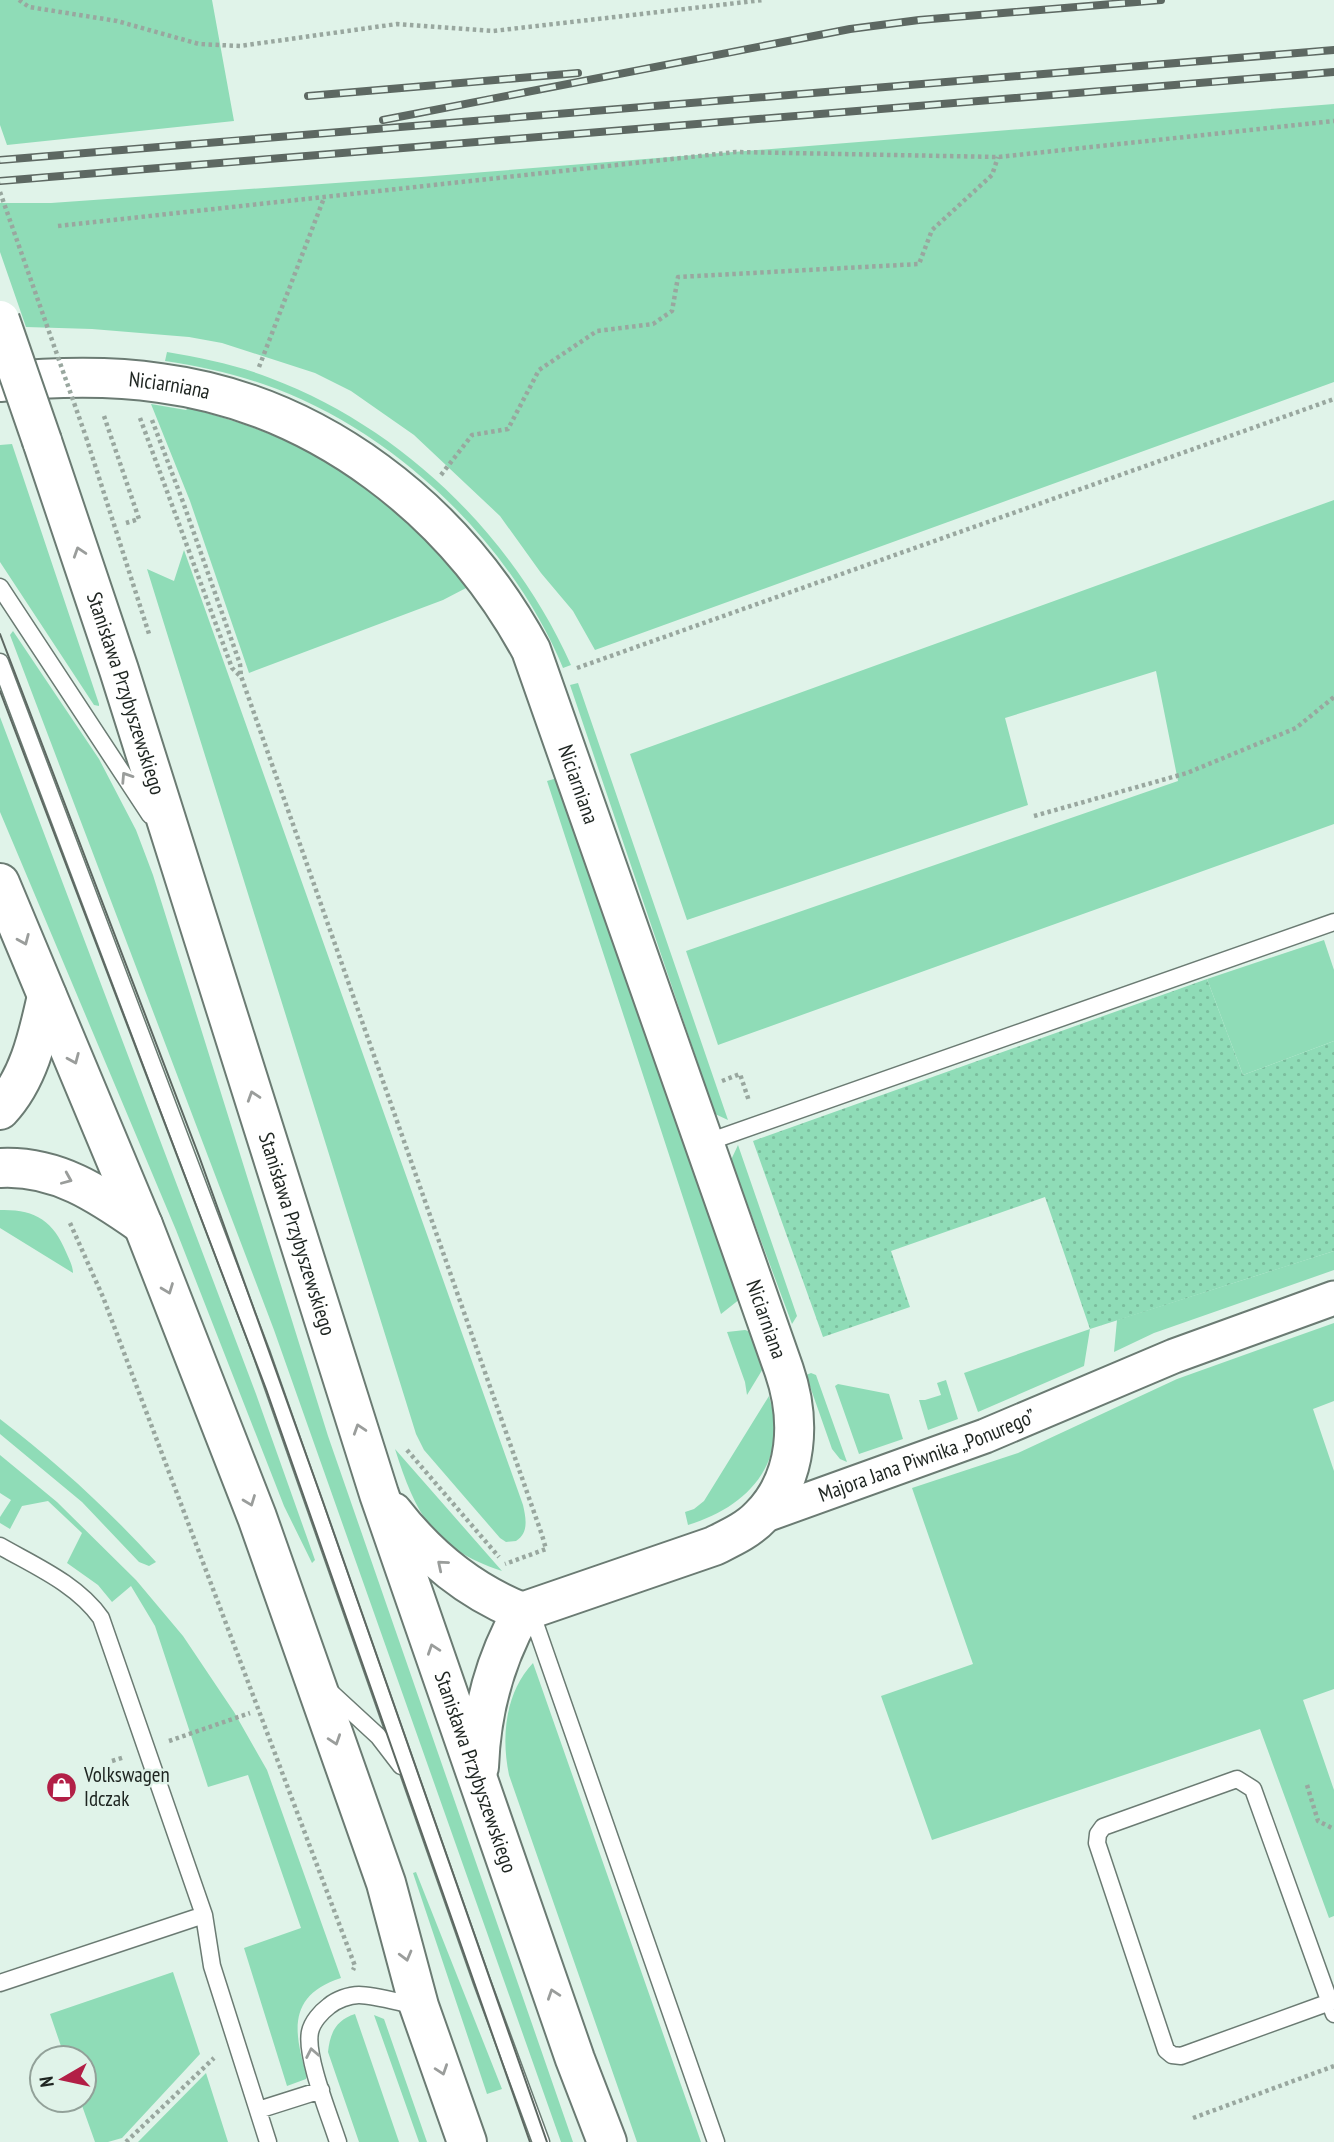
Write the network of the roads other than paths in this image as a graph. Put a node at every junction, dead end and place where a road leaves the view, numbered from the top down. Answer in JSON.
{"nodes":[{"id":1,"x":0,"y":320,"type":"edge"},
{"id":2,"x":0,"y":382,"type":"edge"},
{"id":3,"x":0,"y":587,"type":"edge"},
{"id":4,"x":0,"y":662,"type":"edge"},
{"id":5,"x":184,"y":878,"type":"junction"},
{"id":6,"x":0,"y":883,"type":"edge"},
{"id":7,"x":1334,"y":922,"type":"edge"},
{"id":8,"x":47,"y":996,"type":"junction"},
{"id":9,"x":0,"y":1110,"type":"edge"},
{"id":10,"x":705,"y":1143,"type":"junction"},
{"id":11,"x":0,"y":1168,"type":"edge"},
{"id":12,"x":143,"y":1225,"type":"junction"},
{"id":13,"x":1334,"y":1298,"type":"edge"},
{"id":14,"x":379,"y":1494,"type":"junction"},
{"id":15,"x":760,"y":1517,"type":"junction"},
{"id":16,"x":0,"y":1546,"type":"edge"},
{"id":17,"x":526,"y":1611,"type":"junction"},
{"id":18,"x":313,"y":1675,"type":"junction"},
{"id":19,"x":479,"y":1783,"type":"junction"},
{"id":20,"x":420,"y":1806,"type":"junction"},
{"id":21,"x":204,"y":1915,"type":"junction"},
{"id":22,"x":0,"y":1983,"type":"edge"},
{"id":23,"x":419,"y":2006,"type":"junction"},
{"id":24,"x":1332,"y":2008,"type":"edge"},
{"id":25,"x":321,"y":2090,"type":"junction"},
{"id":26,"x":258,"y":2110,"type":"junction"},
{"id":27,"x":594,"y":2130,"type":"edge"},
{"id":28,"x":268,"y":2142,"type":"edge"},
{"id":29,"x":338,"y":2142,"type":"edge"},
{"id":30,"x":467,"y":2142,"type":"edge"},
{"id":31,"x":541,"y":2142,"type":"edge"},
{"id":32,"x":716,"y":2142,"type":"edge"}],
"edges":[{"from":5,"to":1,"type":"main road","name":"Stanisława Przybyszewskiego","one_way":true,"bridge":true},
{"from":2,"to":10,"type":"main road","name":"Niciarniana"},
{"from":5,"to":3,"type":"lane","one_way":true},
{"from":4,"to":20,"type":"lane"},
{"from":14,"to":5,"type":"main road","name":"Stanisława Przybyszewskiego","one_way":true},
{"from":6,"to":8,"type":"main road","one_way":true},
{"from":7,"to":10,"type":"lane"},
{"from":8,"to":9,"type":"main road"},
{"from":8,"to":12,"type":"main road","one_way":true},
{"from":10,"to":15,"type":"main road","name":"Niciarniana"},
{"from":11,"to":12,"type":"main road","one_way":true},
{"from":12,"to":18,"type":"main road","one_way":true},
{"from":13,"to":15,"type":"street","name":"Majora Jana Piwnika „Ponurego”"},
{"from":17,"to":14,"type":"main road","one_way":true},
{"from":19,"to":14,"type":"main road","name":"Stanisława Przybyszewskiego","one_way":true},
{"from":15,"to":17,"type":"main road","name":"Majora Jana Piwnika „Ponurego”"},
{"from":16,"to":21,"type":"lane"},
{"from":17,"to":19,"type":"main road"},
{"from":17,"to":32,"type":"lane"},
{"from":18,"to":20,"type":"lane"},
{"from":18,"to":23,"type":"main road","one_way":true},
{"from":27,"to":19,"type":"main road","name":"Stanisława Przybyszewskiego","one_way":true},
{"from":20,"to":31,"type":"lane"},
{"from":21,"to":22,"type":"lane"},
{"from":21,"to":26,"type":"lane"},
{"from":25,"to":23,"type":"lane","one_way":true},
{"from":23,"to":30,"type":"main road","one_way":true},
{"from":24,"to":24,"type":"lane"},
{"from":25,"to":26,"type":"lane"},
{"from":25,"to":29,"type":"lane"},
{"from":26,"to":28,"type":"lane"}]}
